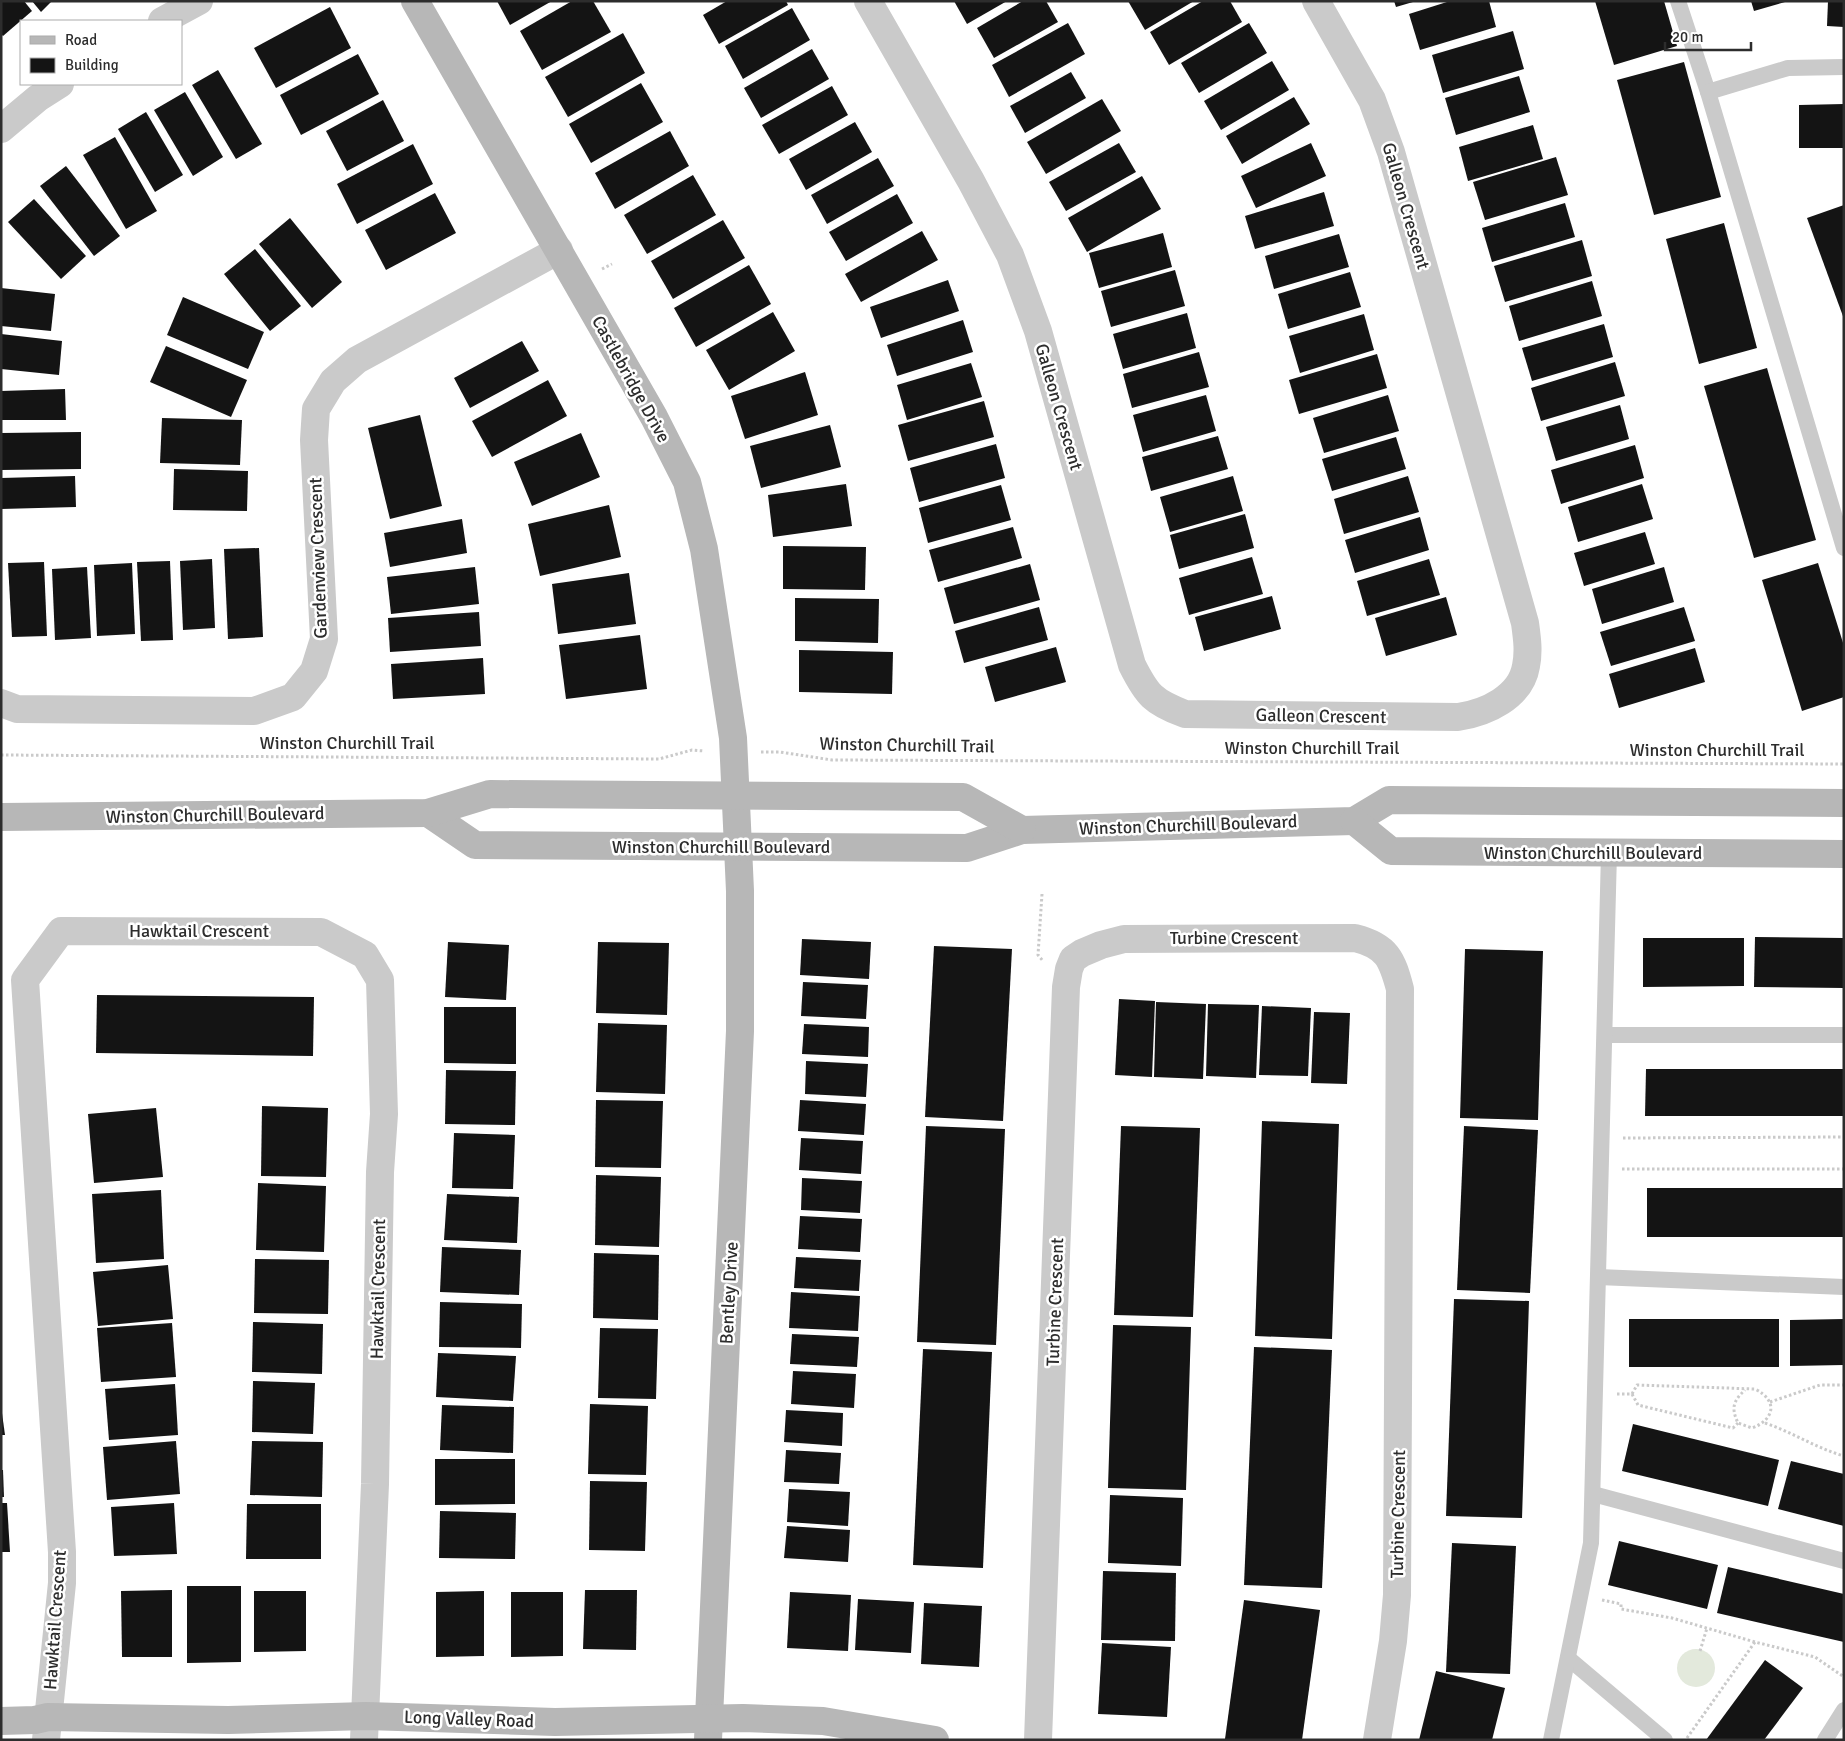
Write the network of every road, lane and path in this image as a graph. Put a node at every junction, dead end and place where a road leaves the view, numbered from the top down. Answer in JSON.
{"nodes":[{"id":1,"x":199,"y":1,"type":"edge"},
{"id":2,"x":415,"y":1,"type":"edge"},
{"id":3,"x":868,"y":1,"type":"edge"},
{"id":4,"x":1316,"y":1,"type":"edge"},
{"id":5,"x":1678,"y":1,"type":"edge"},
{"id":6,"x":164,"y":20,"type":"edge"},
{"id":7,"x":1844,"y":67,"type":"edge"},
{"id":8,"x":58,"y":85,"type":"edge"},
{"id":9,"x":1708,"y":92,"type":"junction"},
{"id":10,"x":1,"y":129,"type":"edge"},
{"id":11,"x":559,"y":250,"type":"junction"},
{"id":12,"x":612,"y":264,"type":"dead end"},
{"id":13,"x":597,"y":272,"type":"dead end"},
{"id":14,"x":1838,"y":509,"type":"edge"},
{"id":15,"x":1844,"y":548,"type":"edge"},
{"id":16,"x":1,"y":703,"type":"edge"},
{"id":17,"x":692,"y":750,"type":"dead end"},
{"id":18,"x":780,"y":752,"type":"dead end"},
{"id":19,"x":1,"y":755,"type":"edge"},
{"id":20,"x":1844,"y":764,"type":"edge"},
{"id":21,"x":736,"y":796,"type":"junction"},
{"id":22,"x":1844,"y":802,"type":"edge"},
{"id":23,"x":428,"y":813,"type":"junction"},
{"id":24,"x":1,"y":817,"type":"edge"},
{"id":25,"x":1354,"y":820,"type":"junction"},
{"id":26,"x":1022,"y":830,"type":"junction"},
{"id":27,"x":738,"y":847,"type":"junction"},
{"id":28,"x":1609,"y":853,"type":"junction"},
{"id":29,"x":1844,"y":854,"type":"edge"},
{"id":30,"x":1042,"y":894,"type":"dead end"},
{"id":31,"x":1066,"y":988,"type":"junction"},
{"id":32,"x":1605,"y":1035,"type":"junction"},
{"id":33,"x":1844,"y":1035,"type":"edge"},
{"id":34,"x":1844,"y":1137,"type":"edge"},
{"id":35,"x":1600,"y":1138,"type":"junction"},
{"id":36,"x":1601,"y":1169,"type":"junction"},
{"id":37,"x":1844,"y":1169,"type":"edge"},
{"id":38,"x":1598,"y":1278,"type":"junction"},
{"id":39,"x":1844,"y":1287,"type":"edge"},
{"id":40,"x":1844,"y":1385,"type":"edge"},
{"id":41,"x":1745,"y":1390,"type":"junction"},
{"id":42,"x":1595,"y":1393,"type":"junction"},
{"id":43,"x":1632,"y":1394,"type":"junction"},
{"id":44,"x":1770,"y":1402,"type":"junction"},
{"id":45,"x":1738,"y":1423,"type":"junction"},
{"id":46,"x":1765,"y":1423,"type":"junction"},
{"id":47,"x":1844,"y":1456,"type":"edge"},
{"id":48,"x":1592,"y":1494,"type":"junction"},
{"id":49,"x":1844,"y":1561,"type":"edge"},
{"id":50,"x":1581,"y":1596,"type":"junction"},
{"id":51,"x":1707,"y":1628,"type":"junction"},
{"id":52,"x":1755,"y":1642,"type":"junction"},
{"id":53,"x":1700,"y":1651,"type":"dead end"},
{"id":54,"x":1568,"y":1658,"type":"junction"},
{"id":55,"x":1844,"y":1677,"type":"edge"},
{"id":56,"x":1844,"y":1710,"type":"edge"},
{"id":57,"x":1,"y":1721,"type":"edge"},
{"id":58,"x":47,"y":1728,"type":"edge"},
{"id":59,"x":365,"y":1728,"type":"edge"},
{"id":60,"x":709,"y":1730,"type":"edge"},
{"id":61,"x":935,"y":1740,"type":"edge"},
{"id":62,"x":1038,"y":1740,"type":"edge"},
{"id":63,"x":1377,"y":1740,"type":"edge"},
{"id":64,"x":1551,"y":1740,"type":"edge"},
{"id":65,"x":1664,"y":1740,"type":"edge"},
{"id":66,"x":1686,"y":1740,"type":"edge"},
{"id":67,"x":1825,"y":1740,"type":"edge"}],
"edges":[{"from":1,"to":6,"type":"street"},
{"from":2,"to":11,"type":"main road","name":"Castlebridge Drive"},
{"from":3,"to":4,"type":"street","name":"Galleon Crescent"},
{"from":5,"to":9,"type":"lane"},
{"from":7,"to":9,"type":"lane"},
{"from":8,"to":10,"type":"street"},
{"from":9,"to":14,"type":"lane"},
{"from":11,"to":16,"type":"street","name":"Gardenview Crescent"},
{"from":11,"to":21,"type":"main road","name":"Castlebridge Drive"},
{"from":12,"to":13,"type":"path"},
{"from":14,"to":15,"type":"lane"},
{"from":17,"to":19,"type":"path","name":"Winston Churchill Trail"},
{"from":18,"to":20,"type":"path","name":"Winston Churchill Trail"},
{"from":21,"to":23,"type":"main road","name":"Winston Churchill Boulevard"},
{"from":21,"to":26,"type":"main road","name":"Winston Churchill Boulevard"},
{"from":21,"to":27,"type":"main road","name":"Castlebridge Drive"},
{"from":22,"to":25,"type":"main road","name":"Winston Churchill Boulevard"},
{"from":23,"to":24,"type":"main road","name":"Winston Churchill Boulevard"},
{"from":23,"to":27,"type":"main road","name":"Winston Churchill Boulevard"},
{"from":25,"to":26,"type":"main road","name":"Winston Churchill Boulevard"},
{"from":25,"to":28,"type":"main road","name":"Winston Churchill Boulevard"},
{"from":26,"to":27,"type":"main road","name":"Winston Churchill Boulevard"},
{"from":27,"to":60,"type":"main road","name":"Bentley Drive"},
{"from":28,"to":29,"type":"main road","name":"Winston Churchill Boulevard"},
{"from":28,"to":32,"type":"lane"},
{"from":30,"to":31,"type":"path"},
{"from":31,"to":62,"type":"street","name":"Turbine Crescent"},
{"from":31,"to":63,"type":"street","name":"Turbine Crescent"},
{"from":32,"to":33,"type":"lane"},
{"from":32,"to":35,"type":"lane"},
{"from":34,"to":35,"type":"path"},
{"from":35,"to":36,"type":"lane"},
{"from":36,"to":37,"type":"path"},
{"from":36,"to":38,"type":"lane"},
{"from":38,"to":39,"type":"lane"},
{"from":38,"to":42,"type":"lane"},
{"from":40,"to":44,"type":"path"},
{"from":41,"to":43,"type":"path"},
{"from":41,"to":44,"type":"path"},
{"from":41,"to":45,"type":"path"},
{"from":42,"to":43,"type":"path"},
{"from":42,"to":48,"type":"lane"},
{"from":43,"to":45,"type":"path"},
{"from":44,"to":46,"type":"path"},
{"from":45,"to":46,"type":"path"},
{"from":46,"to":47,"type":"path"},
{"from":48,"to":49,"type":"lane"},
{"from":48,"to":50,"type":"lane"},
{"from":50,"to":51,"type":"path"},
{"from":50,"to":54,"type":"lane"},
{"from":51,"to":52,"type":"path"},
{"from":51,"to":53,"type":"path"},
{"from":52,"to":55,"type":"path"},
{"from":52,"to":66,"type":"path"},
{"from":54,"to":64,"type":"lane"},
{"from":54,"to":65,"type":"lane"},
{"from":56,"to":67,"type":"lane"},
{"from":57,"to":58,"type":"main road","name":"Long Valley Road"},
{"from":58,"to":59,"type":"main road","name":"Long Valley Road"},
{"from":58,"to":59,"type":"street","name":"Hawktail Crescent"},
{"from":59,"to":60,"type":"main road","name":"Long Valley Road"},
{"from":60,"to":61,"type":"main road","name":"Long Valley Road"}]}
